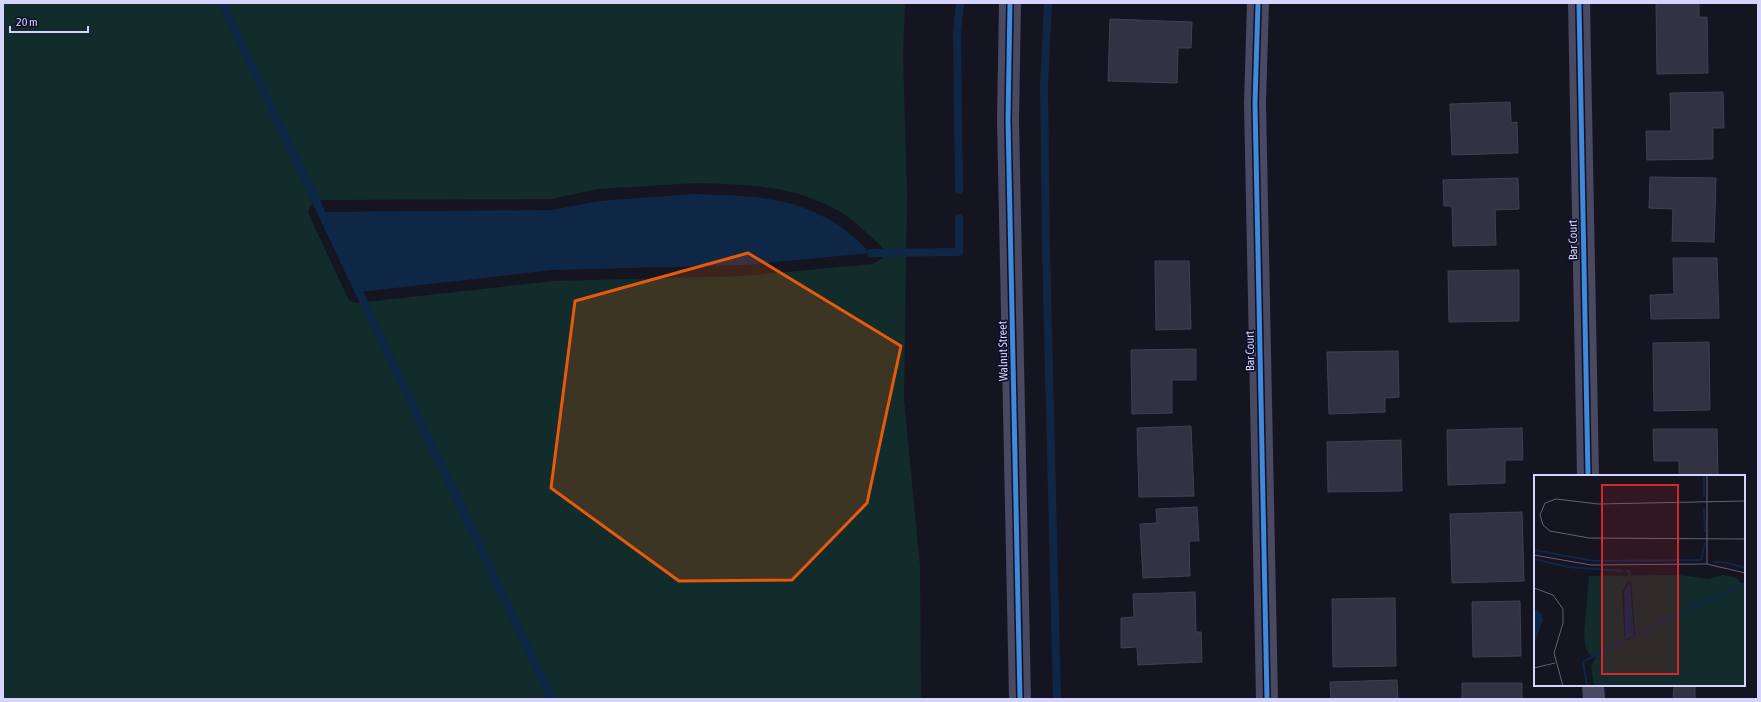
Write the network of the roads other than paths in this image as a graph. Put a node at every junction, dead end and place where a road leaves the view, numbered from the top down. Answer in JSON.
{"nodes":[{"id":1,"x":1010,"y":3,"type":"edge"},
{"id":2,"x":1258,"y":3,"type":"edge"},
{"id":3,"x":1580,"y":3,"type":"edge"},
{"id":4,"x":1588,"y":475,"type":"edge"},
{"id":5,"x":1593,"y":686,"type":"edge"},
{"id":6,"x":1020,"y":699,"type":"edge"},
{"id":7,"x":1267,"y":699,"type":"edge"},
{"id":8,"x":1594,"y":699,"type":"edge"}],
"edges":[{"from":1,"to":6,"type":"street","name":"Walnut Street"},
{"from":2,"to":7,"type":"street","name":"Bar Court"},
{"from":3,"to":4,"type":"street","name":"Bar Court"},
{"from":5,"to":8,"type":"street"}]}
